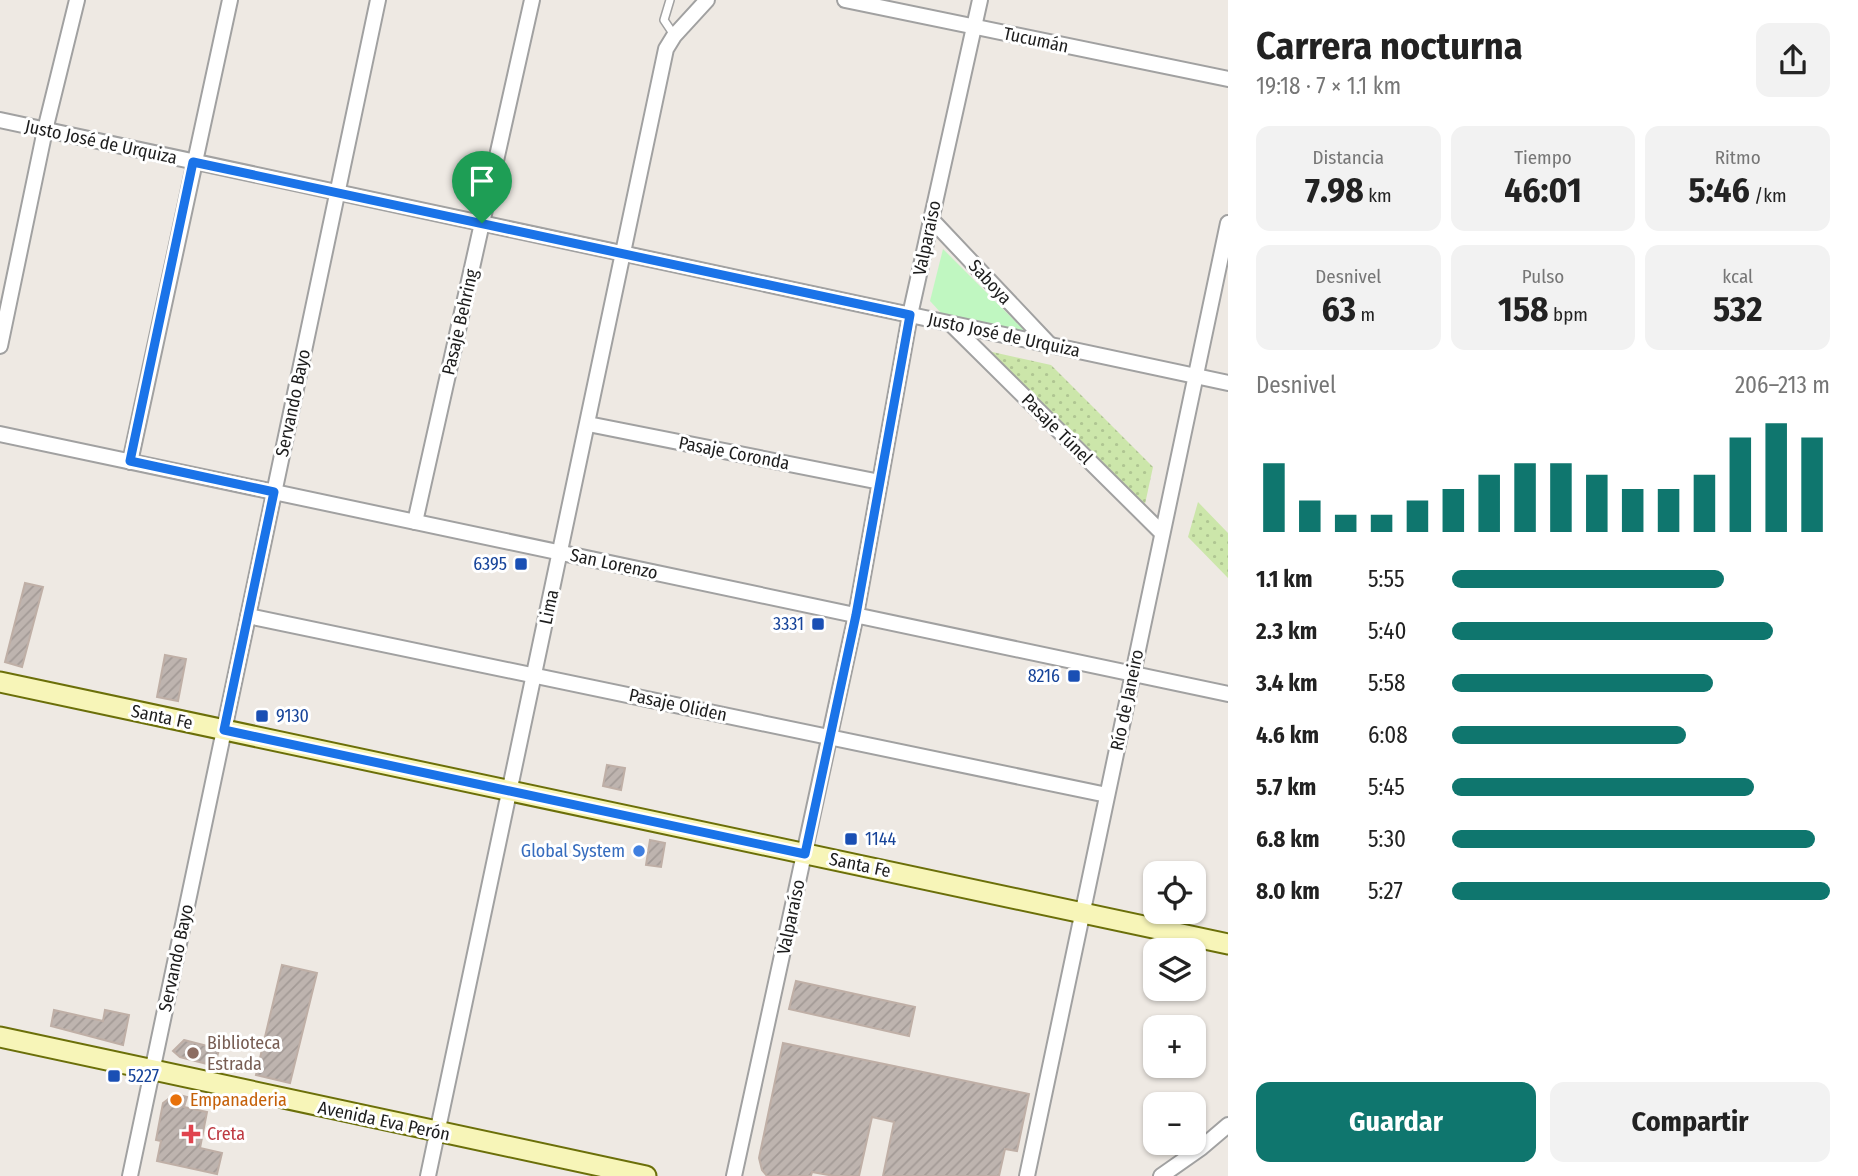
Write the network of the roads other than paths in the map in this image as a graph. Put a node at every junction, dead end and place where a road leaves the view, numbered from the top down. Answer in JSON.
{"nodes":[{"id":1,"x":77,"y":0,"type":"edge"},
{"id":2,"x":230,"y":0,"type":"edge"},
{"id":3,"x":378,"y":0,"type":"edge"},
{"id":4,"x":532,"y":0,"type":"edge"},
{"id":5,"x":670,"y":0,"type":"edge"},
{"id":6,"x":845,"y":0,"type":"edge"},
{"id":7,"x":980,"y":0,"type":"edge"},
{"id":8,"x":704,"y":4,"type":"edge"},
{"id":9,"x":972,"y":26,"type":"junction"},
{"id":10,"x":674,"y":36,"type":"junction"},
{"id":11,"x":1228,"y":79,"type":"edge"},
{"id":12,"x":0,"y":120,"type":"edge"},
{"id":13,"x":45,"y":130,"type":"junction"},
{"id":14,"x":193,"y":162,"type":"junction"},
{"id":15,"x":337,"y":192,"type":"junction"},
{"id":16,"x":931,"y":219,"type":"junction"},
{"id":17,"x":482,"y":223,"type":"junction"},
{"id":18,"x":1228,"y":223,"type":"edge"},
{"id":19,"x":624,"y":254,"type":"junction"},
{"id":20,"x":910,"y":315,"type":"junction"},
{"id":21,"x":952,"y":324,"type":"junction"},
{"id":22,"x":1049,"y":345,"type":"junction"},
{"id":23,"x":0,"y":346,"type":"edge"},
{"id":24,"x":1196,"y":376,"type":"junction"},
{"id":25,"x":1228,"y":383,"type":"edge"},
{"id":26,"x":588,"y":424,"type":"junction"},
{"id":27,"x":0,"y":434,"type":"edge"},
{"id":28,"x":130,"y":461,"type":"junction"},
{"id":29,"x":880,"y":482,"type":"junction"},
{"id":30,"x":274,"y":492,"type":"junction"},
{"id":31,"x":415,"y":522,"type":"junction"},
{"id":32,"x":1163,"y":533,"type":"junction"},
{"id":33,"x":560,"y":553,"type":"junction"},
{"id":34,"x":856,"y":615,"type":"junction"},
{"id":35,"x":248,"y":616,"type":"junction"},
{"id":36,"x":1133,"y":674,"type":"junction"},
{"id":37,"x":534,"y":676,"type":"junction"},
{"id":38,"x":0,"y":682,"type":"edge"},
{"id":39,"x":1228,"y":694,"type":"edge"},
{"id":40,"x":224,"y":730,"type":"junction"},
{"id":41,"x":830,"y":737,"type":"junction"},
{"id":42,"x":510,"y":791,"type":"junction"},
{"id":43,"x":1107,"y":795,"type":"junction"},
{"id":44,"x":805,"y":854,"type":"junction"},
{"id":45,"x":1083,"y":913,"type":"junction"},
{"id":46,"x":1228,"y":944,"type":"edge"},
{"id":47,"x":0,"y":1037,"type":"edge"},
{"id":48,"x":152,"y":1070,"type":"junction"},
{"id":49,"x":1228,"y":1125,"type":"edge"},
{"id":50,"x":437,"y":1133,"type":"junction"},
{"id":51,"x":130,"y":1176,"type":"edge"},
{"id":52,"x":428,"y":1176,"type":"edge"},
{"id":53,"x":646,"y":1176,"type":"edge"},
{"id":54,"x":734,"y":1176,"type":"edge"},
{"id":55,"x":1027,"y":1176,"type":"edge"},
{"id":56,"x":1161,"y":1176,"type":"edge"}],
"edges":[{"from":1,"to":13,"type":"street"},
{"from":2,"to":14,"type":"street"},
{"from":3,"to":15,"type":"street","name":"Servando Bayo"},
{"from":4,"to":17,"type":"street","name":"Pasaje Behring"},
{"from":5,"to":10,"type":"lane"},
{"from":6,"to":9,"type":"street","name":"Tucumán"},
{"from":7,"to":9,"type":"street","name":"Valparaíso"},
{"from":8,"to":10,"type":"street","name":"Lima"},
{"from":9,"to":11,"type":"street","name":"Tucumán"},
{"from":9,"to":16,"type":"street","name":"Valparaíso"},
{"from":10,"to":19,"type":"street","name":"Lima"},
{"from":12,"to":13,"type":"street","name":"Justo José de Urquiza"},
{"from":13,"to":14,"type":"street","name":"Justo José de Urquiza"},
{"from":13,"to":23,"type":"street"},
{"from":14,"to":15,"type":"street","name":"Justo José de Urquiza"},
{"from":14,"to":28,"type":"street"},
{"from":15,"to":17,"type":"street","name":"Justo José de Urquiza"},
{"from":15,"to":30,"type":"street","name":"Servando Bayo"},
{"from":16,"to":20,"type":"street","name":"Valparaíso"},
{"from":16,"to":22,"type":"street","name":"Saboya"},
{"from":17,"to":19,"type":"street","name":"Justo José de Urquiza"},
{"from":17,"to":31,"type":"street","name":"Pasaje Behring"},
{"from":18,"to":24,"type":"street","name":"Río de Janeiro"},
{"from":19,"to":20,"type":"street","name":"Justo José de Urquiza"},
{"from":19,"to":26,"type":"street","name":"Lima"},
{"from":20,"to":21,"type":"street","name":"Justo José de Urquiza"},
{"from":20,"to":29,"type":"street","name":"Valparaíso"},
{"from":21,"to":22,"type":"street","name":"Justo José de Urquiza"},
{"from":21,"to":32,"type":"street","name":"Pasaje Túnel"},
{"from":22,"to":24,"type":"street","name":"Justo José de Urquiza"},
{"from":24,"to":25,"type":"street","name":"Justo José de Urquiza"},
{"from":24,"to":32,"type":"street","name":"Río de Janeiro"},
{"from":26,"to":29,"type":"street","name":"Pasaje Coronda"},
{"from":26,"to":33,"type":"street","name":"Lima"},
{"from":27,"to":28,"type":"street","name":"San Lorenzo"},
{"from":28,"to":30,"type":"street","name":"San Lorenzo"},
{"from":29,"to":34,"type":"street","name":"Valparaíso"},
{"from":30,"to":31,"type":"street","name":"San Lorenzo"},
{"from":30,"to":35,"type":"street","name":"Servando Bayo"},
{"from":31,"to":33,"type":"street","name":"San Lorenzo"},
{"from":32,"to":36,"type":"street","name":"Río de Janeiro"},
{"from":33,"to":34,"type":"street","name":"San Lorenzo"},
{"from":33,"to":37,"type":"street","name":"Lima"},
{"from":34,"to":36,"type":"street","name":"San Lorenzo"},
{"from":34,"to":41,"type":"street","name":"Valparaíso"},
{"from":35,"to":37,"type":"street","name":"Pasaje Oliden"},
{"from":35,"to":40,"type":"street","name":"Servando Bayo"},
{"from":36,"to":39,"type":"street","name":"San Lorenzo"},
{"from":36,"to":43,"type":"street","name":"Río de Janeiro"},
{"from":37,"to":41,"type":"street","name":"Pasaje Oliden"},
{"from":37,"to":42,"type":"street","name":"Lima"},
{"from":38,"to":40,"type":"main road","name":"Santa Fe"},
{"from":40,"to":42,"type":"main road","name":"Santa Fe"},
{"from":40,"to":48,"type":"street","name":"Servando Bayo"},
{"from":41,"to":43,"type":"street","name":"Pasaje Oliden"},
{"from":41,"to":44,"type":"street","name":"Valparaíso"},
{"from":42,"to":44,"type":"main road","name":"Santa Fe"},
{"from":42,"to":50,"type":"street","name":"Lima"},
{"from":43,"to":45,"type":"street","name":"Río de Janeiro"},
{"from":44,"to":45,"type":"main road","name":"Santa Fe"},
{"from":44,"to":54,"type":"street","name":"Valparaíso"},
{"from":45,"to":46,"type":"main road","name":"Santa Fe"},
{"from":45,"to":55,"type":"street","name":"Río de Janeiro"},
{"from":47,"to":48,"type":"main road","name":"Avenida Eva Perón"},
{"from":48,"to":50,"type":"main road","name":"Avenida Eva Perón"},
{"from":48,"to":51,"type":"street","name":"Servando Bayo"},
{"from":49,"to":56,"type":"street"},
{"from":50,"to":52,"type":"street","name":"Lima"},
{"from":50,"to":53,"type":"main road","name":"Avenida Eva Perón"}]}
